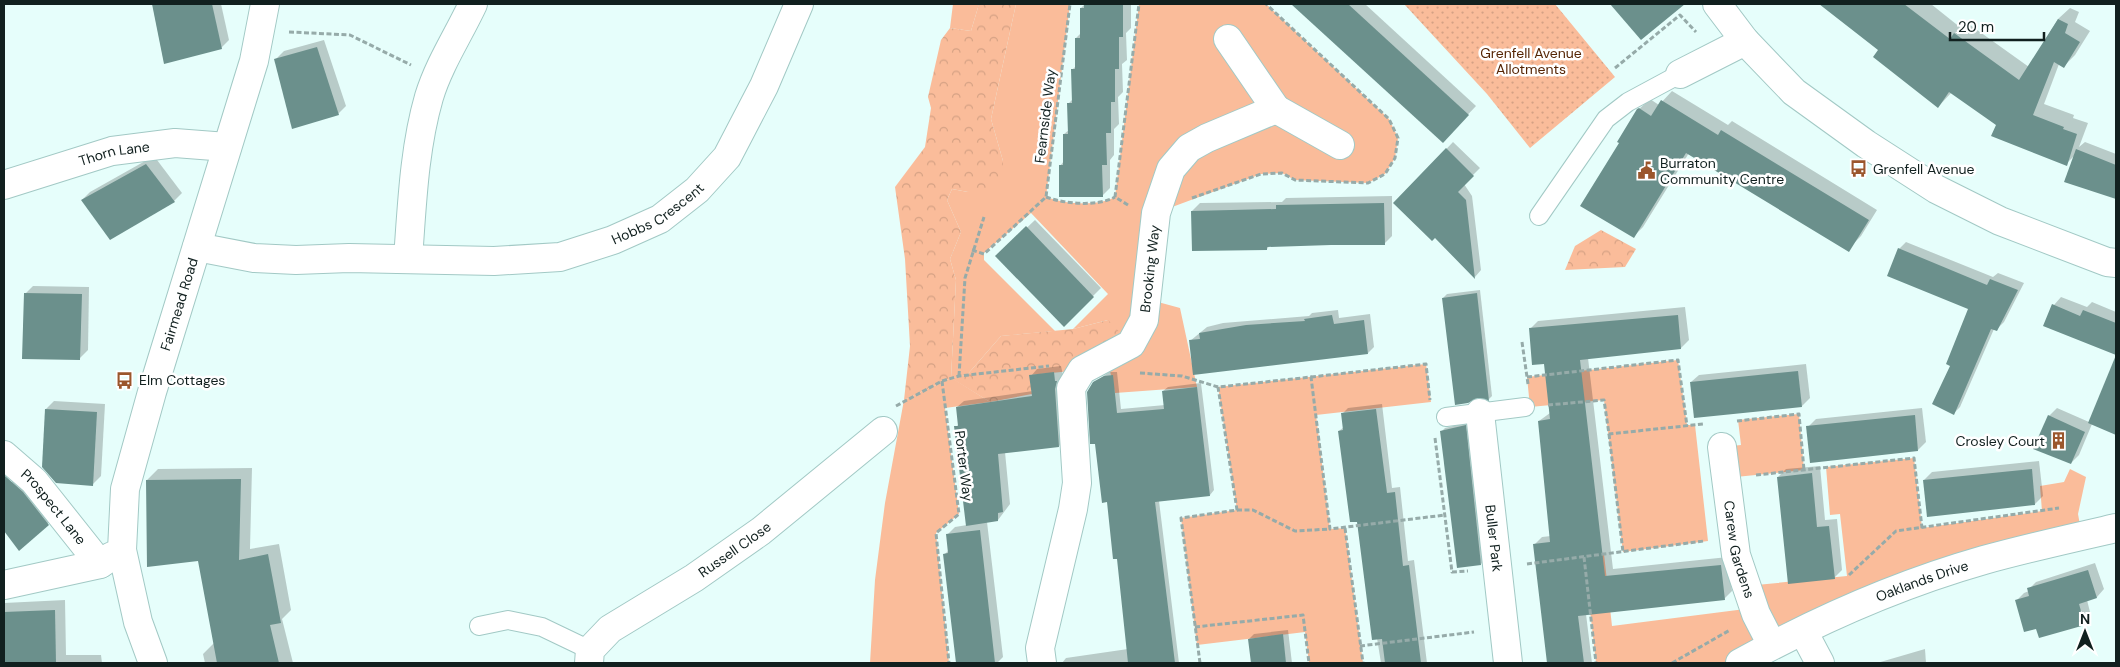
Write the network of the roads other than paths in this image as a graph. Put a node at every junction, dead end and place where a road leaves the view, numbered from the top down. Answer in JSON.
{"nodes":[{"id":1,"x":265,"y":4,"type":"edge"},
{"id":2,"x":473,"y":4,"type":"edge"},
{"id":3,"x":799,"y":4,"type":"edge"},
{"id":4,"x":1717,"y":4,"type":"edge"},
{"id":5,"x":1228,"y":39,"type":"dead end"},
{"id":6,"x":1745,"y":41,"type":"junction"},
{"id":7,"x":1680,"y":74,"type":"joint"},
{"id":8,"x":1276,"y":109,"type":"junction"},
{"id":9,"x":1340,"y":145,"type":"dead end"},
{"id":10,"x":227,"y":147,"type":"junction"},
{"id":11,"x":4,"y":185,"type":"edge"},
{"id":12,"x":1539,"y":216,"type":"dead end"},
{"id":13,"x":197,"y":247,"type":"junction"},
{"id":14,"x":408,"y":259,"type":"junction"},
{"id":15,"x":2116,"y":263,"type":"edge"},
{"id":16,"x":1527,"y":407,"type":"road end"},
{"id":17,"x":1480,"y":413,"type":"junction"},
{"id":18,"x":1446,"y":417,"type":"dead end"},
{"id":19,"x":883,"y":431,"type":"road end"},
{"id":20,"x":1717,"y":435,"type":"road end"},
{"id":21,"x":4,"y":455,"type":"edge"},
{"id":22,"x":2116,"y":528,"type":"edge"},
{"id":23,"x":111,"y":557,"type":"junction"},
{"id":24,"x":4,"y":585,"type":"edge"},
{"id":25,"x":479,"y":626,"type":"dead end"},
{"id":26,"x":1804,"y":631,"type":"junction"},
{"id":27,"x":1772,"y":645,"type":"junction"},
{"id":28,"x":590,"y":657,"type":"edge"},
{"id":29,"x":153,"y":663,"type":"edge"},
{"id":30,"x":1042,"y":663,"type":"edge"},
{"id":31,"x":1508,"y":663,"type":"edge"},
{"id":32,"x":1740,"y":663,"type":"edge"},
{"id":33,"x":1820,"y":663,"type":"edge"}],
"edges":[{"from":1,"to":10,"type":"street","name":"Fairmead Road"},
{"from":2,"to":14,"type":"street"},
{"from":3,"to":14,"type":"street","name":"Hobbs Crescent"},
{"from":4,"to":6,"type":"street"},
{"from":5,"to":8,"type":"street"},
{"from":6,"to":7,"type":"street"},
{"from":6,"to":15,"type":"street"},
{"from":7,"to":12,"type":"lane"},
{"from":8,"to":9,"type":"street"},
{"from":8,"to":30,"type":"street","name":"Brooking Way"},
{"from":10,"to":11,"type":"street","name":"Thorn Lane"},
{"from":10,"to":13,"type":"street","name":"Fairmead Road"},
{"from":13,"to":14,"type":"street","name":"Hobbs Crescent"},
{"from":13,"to":23,"type":"street","name":"Fairmead Road"},
{"from":16,"to":17,"type":"lane"},
{"from":17,"to":18,"type":"lane"},
{"from":17,"to":31,"type":"street","name":"Buller Park"},
{"from":19,"to":28,"type":"street","name":"Russell Close"},
{"from":20,"to":27,"type":"street","name":"Carew Gardens"},
{"from":21,"to":23,"type":"street","name":"Prospect Lane"},
{"from":22,"to":26,"type":"street","name":"Oaklands Drive"},
{"from":23,"to":24,"type":"street"},
{"from":23,"to":29,"type":"street","name":"Fairmead Road"},
{"from":25,"to":28,"type":"lane"},
{"from":26,"to":27,"type":"street","name":"Oaklands Drive"},
{"from":26,"to":33,"type":"street"},
{"from":27,"to":32,"type":"street","name":"Oaklands Drive"}]}
